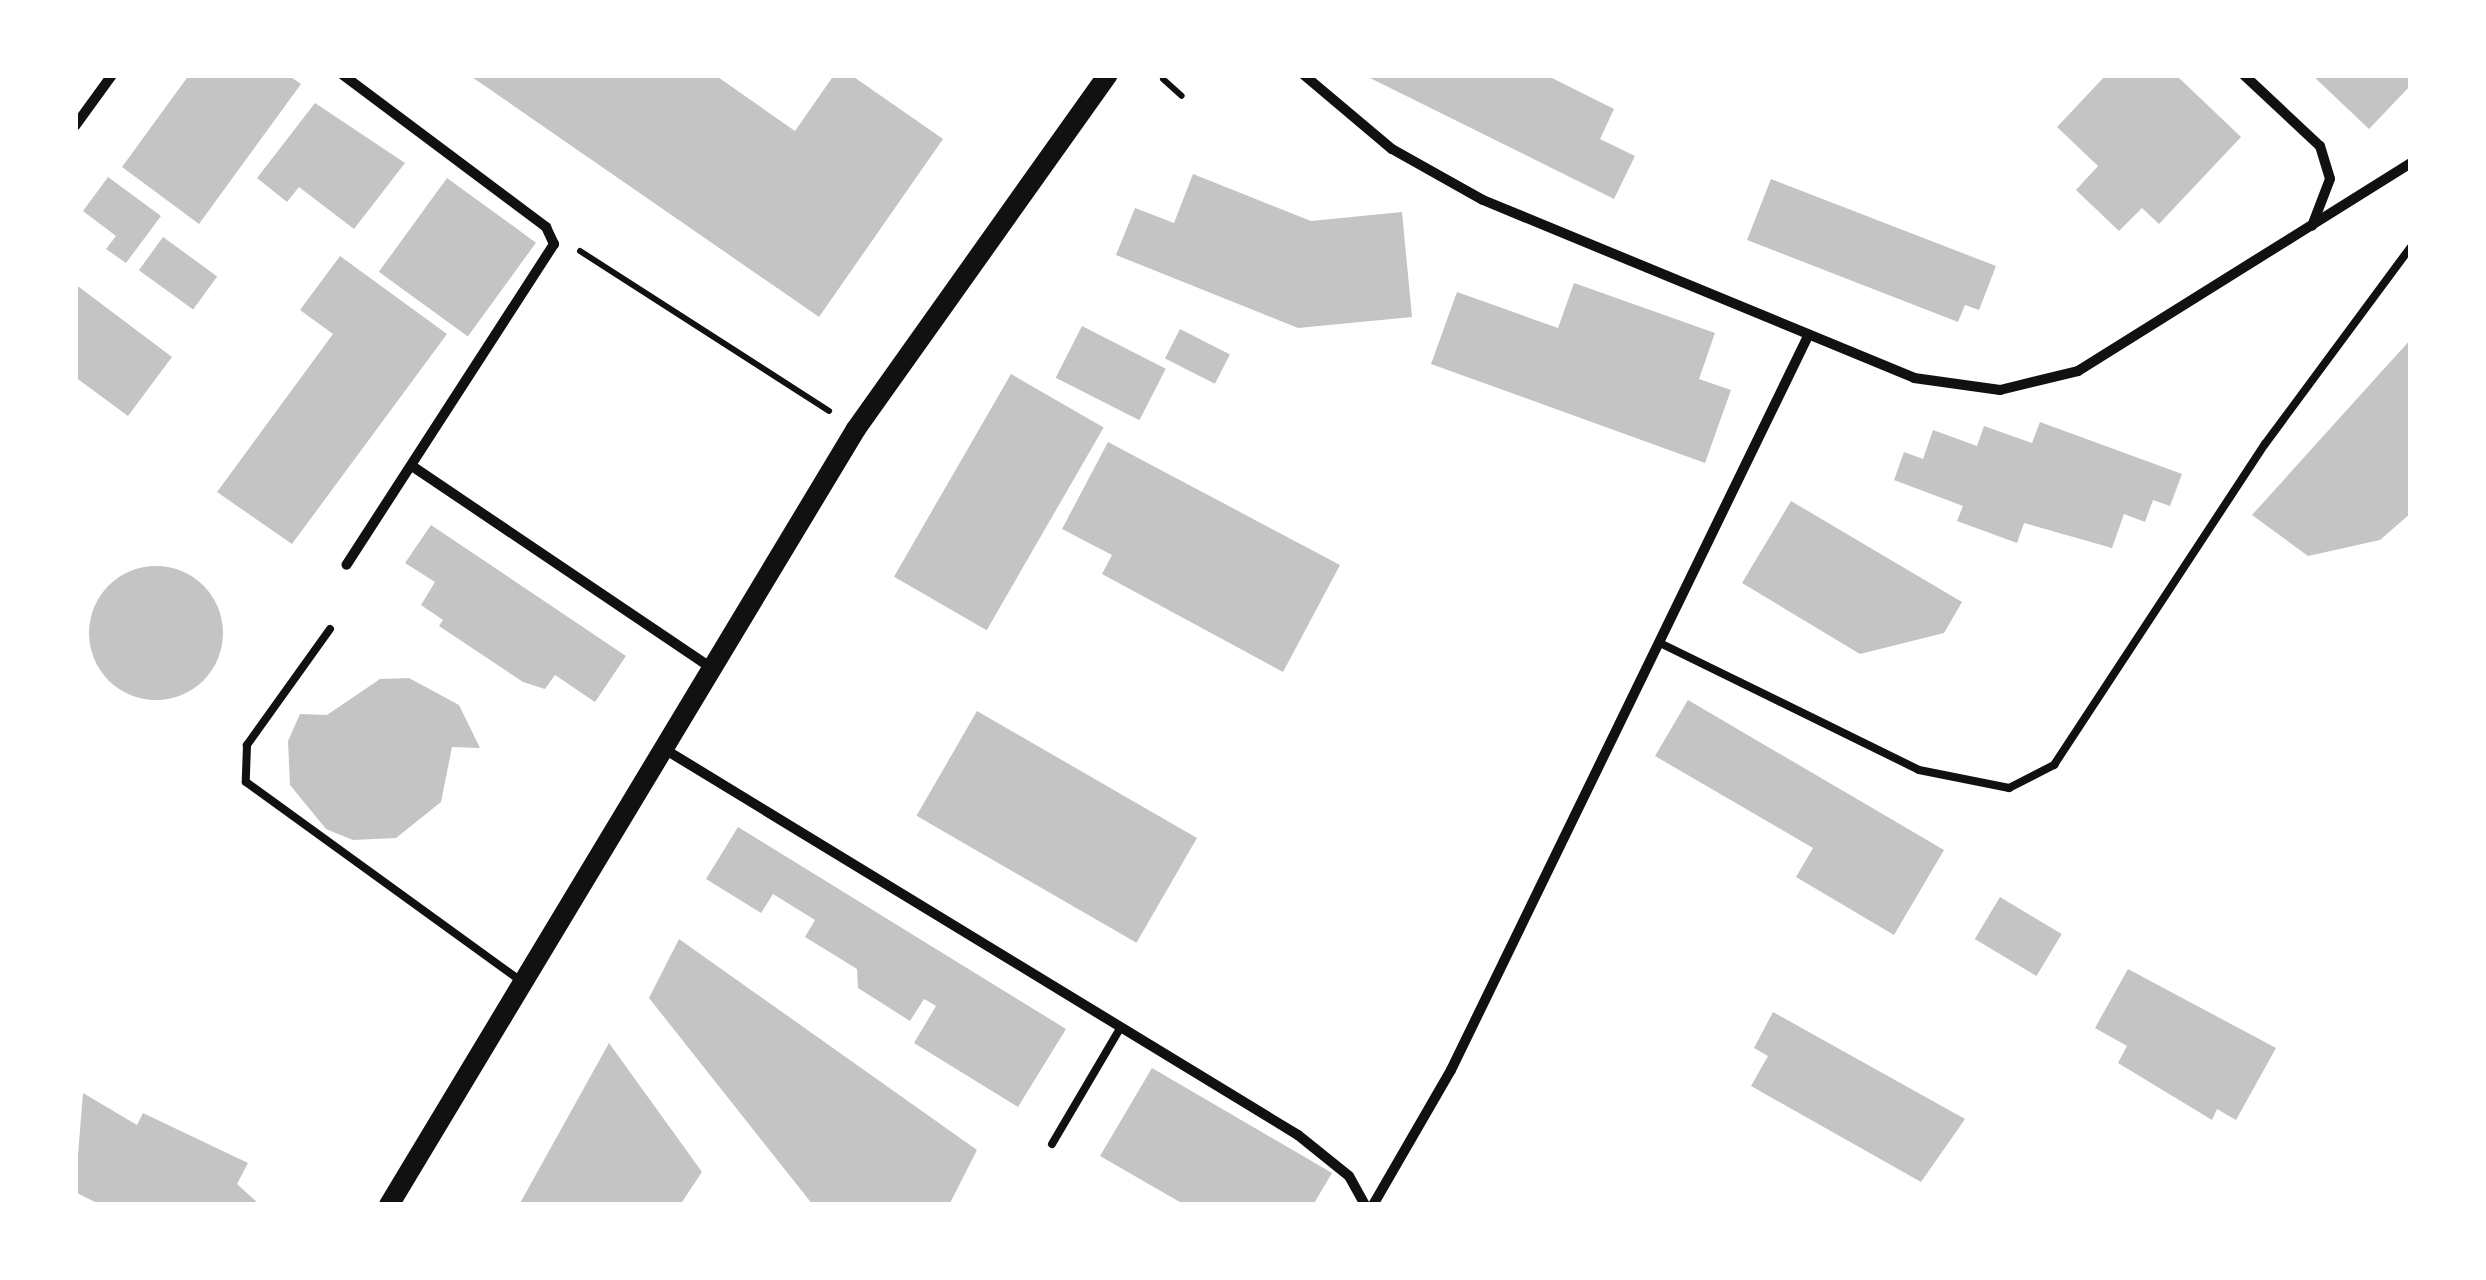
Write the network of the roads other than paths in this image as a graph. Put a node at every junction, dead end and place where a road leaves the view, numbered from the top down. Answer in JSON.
{"nodes":[{"id":1,"x":112,"y":75,"type":"edge"},
{"id":2,"x":343,"y":75,"type":"edge"},
{"id":3,"x":1108,"y":75,"type":"edge"},
{"id":4,"x":1304,"y":75,"type":"edge"},
{"id":5,"x":2244,"y":75,"type":"edge"},
{"id":6,"x":75,"y":126,"type":"edge"},
{"id":7,"x":2411,"y":164,"type":"edge"},
{"id":8,"x":2311,"y":227,"type":"junction"},
{"id":9,"x":2411,"y":248,"type":"edge"},
{"id":10,"x":1809,"y":334,"type":"junction"},
{"id":11,"x":412,"y":466,"type":"junction"},
{"id":12,"x":346,"y":566,"type":"dead end"},
{"id":13,"x":330,"y":630,"type":"dead end"},
{"id":14,"x":1662,"y":644,"type":"junction"},
{"id":15,"x":710,"y":667,"type":"junction"},
{"id":16,"x":660,"y":746,"type":"junction"},
{"id":17,"x":521,"y":982,"type":"junction"},
{"id":18,"x":1121,"y":1027,"type":"junction"},
{"id":19,"x":1052,"y":1144,"type":"dead end"},
{"id":20,"x":389,"y":1205,"type":"edge"},
{"id":21,"x":1365,"y":1205,"type":"edge"},
{"id":22,"x":1373,"y":1205,"type":"edge"}],
"edges":[{"from":1,"to":6,"type":"street"},
{"from":2,"to":11,"type":"street"},
{"from":3,"to":15,"type":"main road"},
{"from":4,"to":10,"type":"street"},
{"from":5,"to":8,"type":"street"},
{"from":7,"to":8,"type":"street"},
{"from":8,"to":10,"type":"street"},
{"from":9,"to":14,"type":"lane"},
{"from":10,"to":14,"type":"street"},
{"from":11,"to":12,"type":"street"},
{"from":11,"to":15,"type":"street"},
{"from":13,"to":17,"type":"lane"},
{"from":14,"to":22,"type":"street"},
{"from":15,"to":16,"type":"main road"},
{"from":16,"to":17,"type":"main road"},
{"from":16,"to":18,"type":"street"},
{"from":17,"to":20,"type":"main road"},
{"from":18,"to":19,"type":"lane"},
{"from":18,"to":21,"type":"street"}]}
